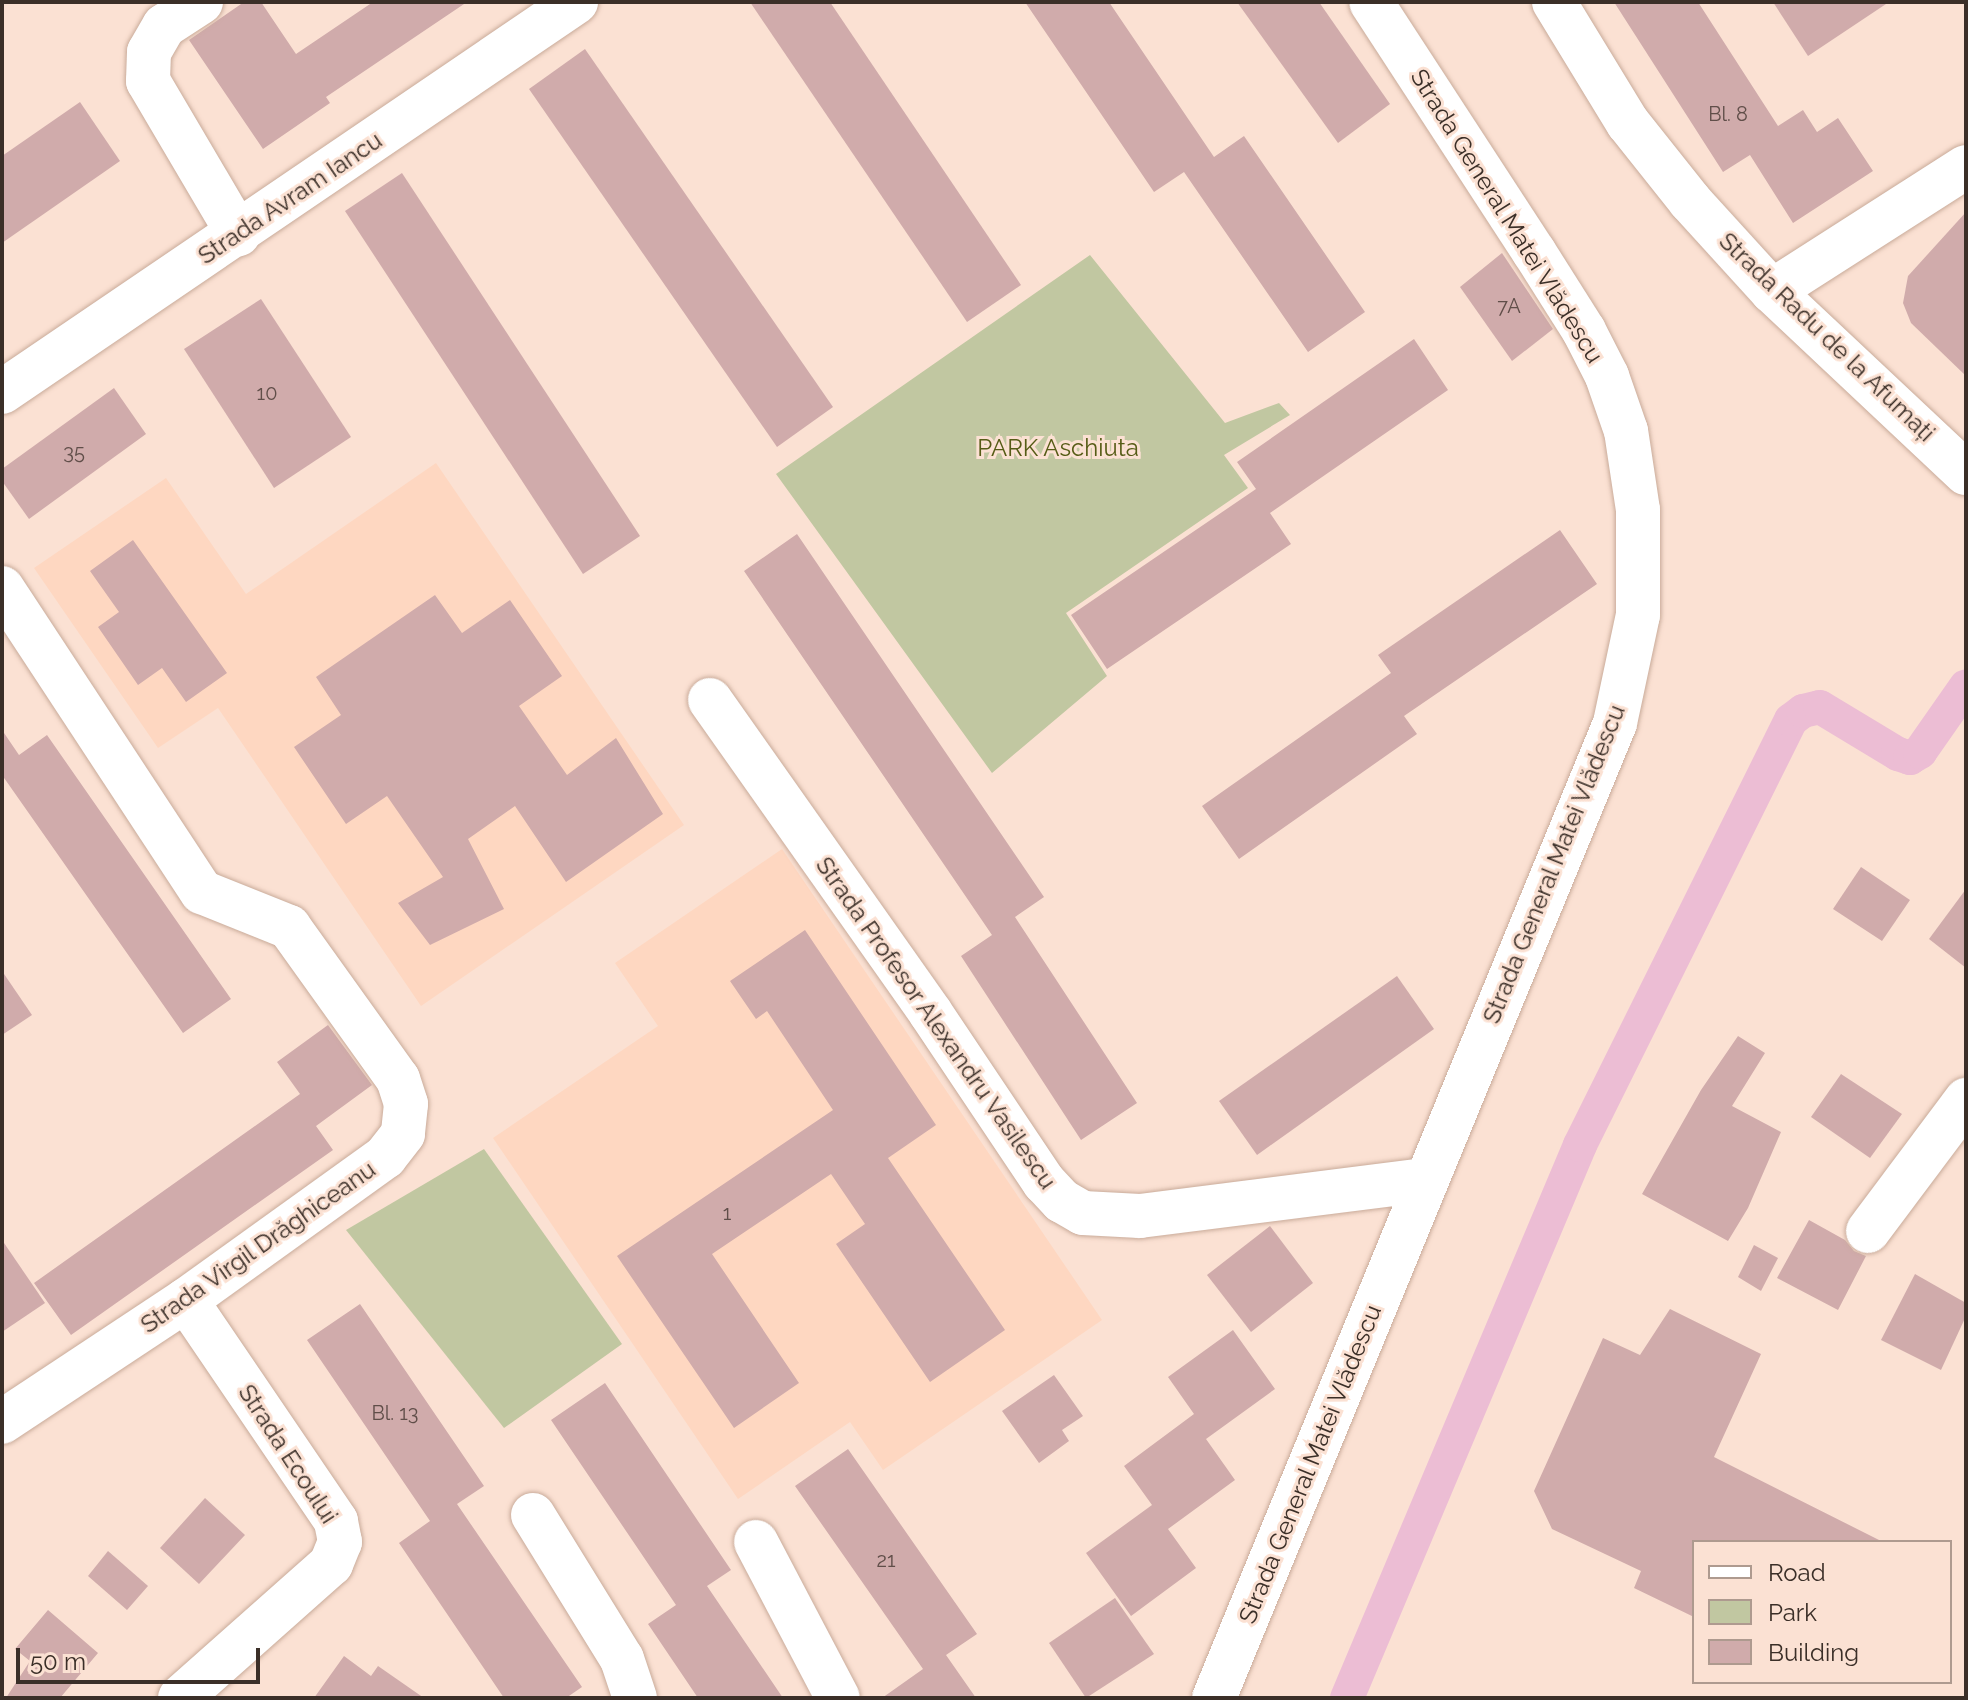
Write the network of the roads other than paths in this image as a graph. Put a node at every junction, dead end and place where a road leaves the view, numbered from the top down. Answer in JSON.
{"nodes":[{"id":1,"x":201,"y":2,"type":"edge"},
{"id":2,"x":576,"y":2,"type":"edge"},
{"id":3,"x":1371,"y":2,"type":"edge"},
{"id":4,"x":1554,"y":2,"type":"edge"},
{"id":5,"x":1966,"y":167,"type":"edge"},
{"id":6,"x":238,"y":234,"type":"junction"},
{"id":7,"x":1772,"y":291,"type":"junction"},
{"id":8,"x":2,"y":392,"type":"edge"},
{"id":9,"x":1966,"y":473,"type":"edge"},
{"id":10,"x":2,"y":588,"type":"edge"},
{"id":11,"x":710,"y":700,"type":"dead end"},
{"id":12,"x":1966,"y":1100,"type":"edge"},
{"id":13,"x":1424,"y":1180,"type":"junction"},
{"id":14,"x":1868,"y":1231,"type":"dead end"},
{"id":15,"x":186,"y":1300,"type":"junction"},
{"id":16,"x":2,"y":1422,"type":"edge"},
{"id":17,"x":533,"y":1515,"type":"dead end"},
{"id":18,"x":756,"y":1542,"type":"dead end"},
{"id":19,"x":180,"y":1698,"type":"edge"},
{"id":20,"x":635,"y":1698,"type":"edge"},
{"id":21,"x":838,"y":1698,"type":"edge"},
{"id":22,"x":1214,"y":1698,"type":"edge"}],
"edges":[{"from":1,"to":6,"type":"street"},
{"from":2,"to":6,"type":"street","name":"Strada Avram Iancu"},
{"from":3,"to":13,"type":"street","name":"Strada General Matei Vlădescu"},
{"from":4,"to":7,"type":"street","name":"Strada Radu de la Afumați"},
{"from":5,"to":7,"type":"street"},
{"from":6,"to":8,"type":"street","name":"Strada Avram Iancu"},
{"from":7,"to":9,"type":"street","name":"Strada Radu de la Afumați"},
{"from":10,"to":15,"type":"street","name":"Strada Virgil Drăghiceanu"},
{"from":11,"to":13,"type":"street","name":"Strada Profesor Alexandru Vasilescu"},
{"from":12,"to":14,"type":"street"},
{"from":13,"to":22,"type":"street","name":"Strada General Matei Vlădescu"},
{"from":15,"to":16,"type":"street","name":"Strada Virgil Drăghiceanu"},
{"from":15,"to":19,"type":"street","name":"Strada Ecoului"},
{"from":17,"to":20,"type":"street"},
{"from":18,"to":21,"type":"street"}]}
